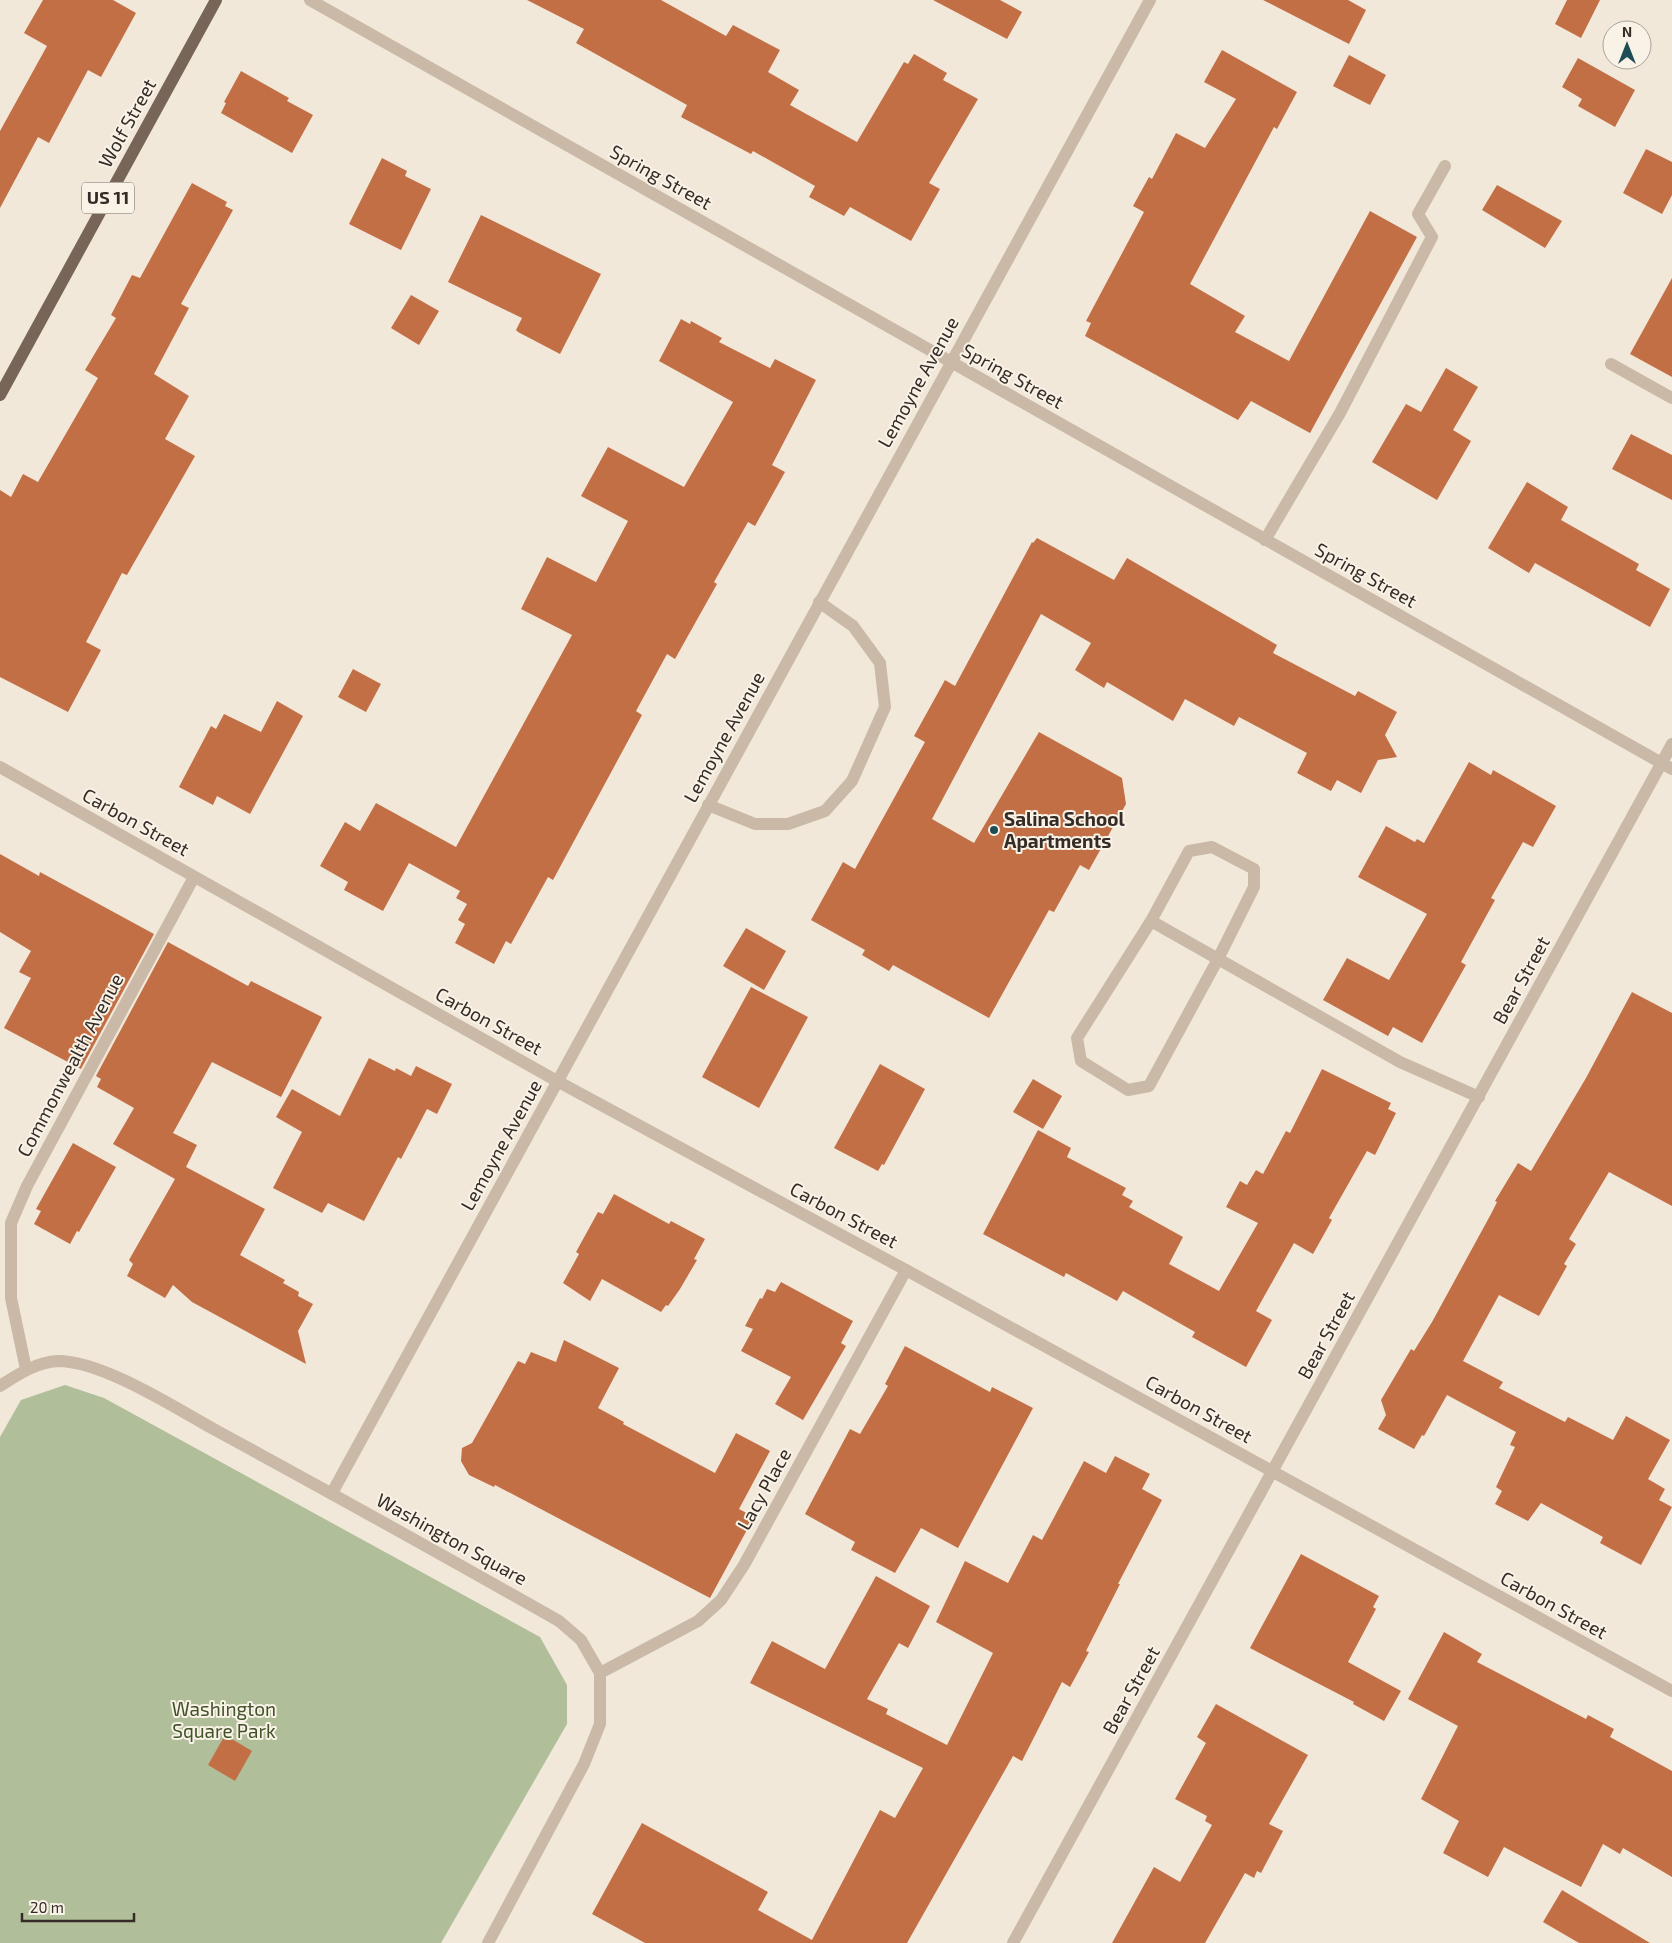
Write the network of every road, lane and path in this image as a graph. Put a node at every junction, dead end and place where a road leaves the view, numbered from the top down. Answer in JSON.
{"nodes":[{"id":1,"x":216,"y":0,"type":"edge"},
{"id":2,"x":310,"y":0,"type":"edge"},
{"id":3,"x":1150,"y":0,"type":"edge"},
{"id":4,"x":1445,"y":166,"type":"dead end"},
{"id":5,"x":950,"y":362,"type":"junction"},
{"id":6,"x":1611,"y":364,"type":"dead end"},
{"id":7,"x":0,"y":395,"type":"edge"},
{"id":8,"x":1672,"y":398,"type":"edge"},
{"id":9,"x":1265,"y":540,"type":"junction"},
{"id":10,"x":819,"y":602,"type":"junction"},
{"id":11,"x":1672,"y":744,"type":"edge"},
{"id":12,"x":1667,"y":766,"type":"edge"},
{"id":13,"x":0,"y":767,"type":"edge"},
{"id":14,"x":708,"y":805,"type":"junction"},
{"id":15,"x":194,"y":877,"type":"junction"},
{"id":16,"x":1151,"y":921,"type":"junction"},
{"id":17,"x":1218,"y":959,"type":"junction"},
{"id":18,"x":557,"y":1081,"type":"junction"},
{"id":19,"x":1478,"y":1097,"type":"junction"},
{"id":20,"x":906,"y":1270,"type":"junction"},
{"id":21,"x":26,"y":1369,"type":"junction"},
{"id":22,"x":0,"y":1386,"type":"edge"},
{"id":23,"x":1273,"y":1471,"type":"junction"},
{"id":24,"x":332,"y":1493,"type":"junction"},
{"id":25,"x":600,"y":1673,"type":"junction"},
{"id":26,"x":1672,"y":1691,"type":"edge"},
{"id":27,"x":488,"y":1943,"type":"edge"},
{"id":28,"x":1013,"y":1943,"type":"edge"}],
"edges":[{"from":1,"to":7,"type":"main road","name":"Wolf Street","number":"US 11"},
{"from":2,"to":5,"type":"street","name":"Spring Street"},
{"from":3,"to":5,"type":"street","name":"Lemoyne Avenue"},
{"from":4,"to":9,"type":"street"},
{"from":5,"to":9,"type":"street","name":"Spring Street"},
{"from":5,"to":10,"type":"street","name":"Lemoyne Avenue"},
{"from":6,"to":8,"type":"street"},
{"from":9,"to":12,"type":"street","name":"Spring Street"},
{"from":10,"to":14,"type":"street","name":"Lemoyne Avenue"},
{"from":10,"to":14,"type":"street"},
{"from":11,"to":12,"type":"street","name":"Bear Street"},
{"from":12,"to":19,"type":"street","name":"Bear Street"},
{"from":13,"to":15,"type":"street","name":"Carbon Street"},
{"from":14,"to":18,"type":"street","name":"Lemoyne Avenue"},
{"from":15,"to":18,"type":"street","name":"Carbon Street"},
{"from":15,"to":21,"type":"street","name":"Commonwealth Avenue"},
{"from":16,"to":17,"type":"street"},
{"from":16,"to":17,"type":"street"},
{"from":16,"to":17,"type":"street"},
{"from":17,"to":19,"type":"street"},
{"from":18,"to":20,"type":"street","name":"Carbon Street"},
{"from":18,"to":24,"type":"street","name":"Lemoyne Avenue"},
{"from":19,"to":23,"type":"street","name":"Bear Street"},
{"from":20,"to":23,"type":"street","name":"Carbon Street"},
{"from":20,"to":25,"type":"street","name":"Lacy Place"},
{"from":21,"to":22,"type":"street","name":"Washington Square"},
{"from":21,"to":24,"type":"street","name":"Washington Square"},
{"from":23,"to":26,"type":"street","name":"Carbon Street"},
{"from":23,"to":28,"type":"street","name":"Bear Street"},
{"from":24,"to":25,"type":"street","name":"Washington Square"},
{"from":25,"to":27,"type":"street","name":"Washington Square"}]}
